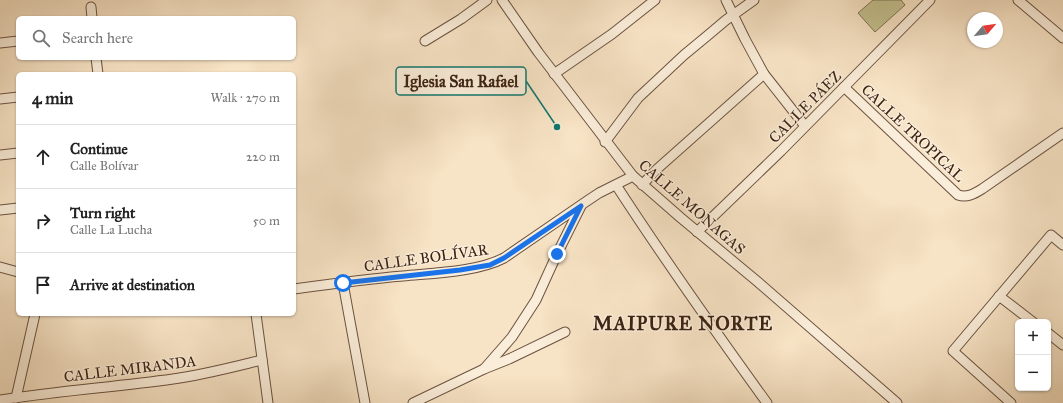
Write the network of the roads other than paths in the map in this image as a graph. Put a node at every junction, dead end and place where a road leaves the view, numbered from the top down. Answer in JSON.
{"nodes":[{"id":1,"x":487,"y":0,"type":"edge"},
{"id":2,"x":502,"y":0,"type":"edge"},
{"id":3,"x":655,"y":0,"type":"edge"},
{"id":4,"x":726,"y":0,"type":"edge"},
{"id":5,"x":754,"y":0,"type":"edge"},
{"id":6,"x":930,"y":0,"type":"edge"},
{"id":7,"x":1018,"y":0,"type":"edge"},
{"id":8,"x":91,"y":7,"type":"dead end"},
{"id":9,"x":733,"y":15,"type":"junction"},
{"id":10,"x":92,"y":16,"type":"edge"},
{"id":11,"x":1063,"y":38,"type":"edge"},
{"id":12,"x":16,"y":41,"type":"edge"},
{"id":13,"x":425,"y":41,"type":"dead end"},
{"id":14,"x":0,"y":43,"type":"edge"},
{"id":15,"x":96,"y":60,"type":"edge"},
{"id":16,"x":98,"y":72,"type":"edge"},
{"id":17,"x":554,"y":74,"type":"junction"},
{"id":18,"x":764,"y":74,"type":"junction"},
{"id":19,"x":844,"y":87,"type":"junction"},
{"id":20,"x":16,"y":97,"type":"edge"},
{"id":21,"x":0,"y":99,"type":"edge"},
{"id":22,"x":805,"y":126,"type":"junction"},
{"id":23,"x":1063,"y":133,"type":"edge"},
{"id":24,"x":605,"y":142,"type":"junction"},
{"id":25,"x":16,"y":153,"type":"edge"},
{"id":26,"x":0,"y":155,"type":"edge"},
{"id":27,"x":633,"y":176,"type":"junction"},
{"id":28,"x":616,"y":185,"type":"junction"},
{"id":29,"x":642,"y":185,"type":"junction"},
{"id":30,"x":581,"y":206,"type":"junction"},
{"id":31,"x":16,"y":208,"type":"edge"},
{"id":32,"x":0,"y":210,"type":"edge"},
{"id":33,"x":697,"y":232,"type":"junction"},
{"id":34,"x":1063,"y":245,"type":"edge"},
{"id":35,"x":0,"y":266,"type":"edge"},
{"id":36,"x":16,"y":271,"type":"edge"},
{"id":37,"x":343,"y":283,"type":"junction"},
{"id":38,"x":296,"y":289,"type":"edge"},
{"id":39,"x":999,"y":296,"type":"junction"},
{"id":40,"x":35,"y":316,"type":"edge"},
{"id":41,"x":256,"y":316,"type":"edge"},
{"id":42,"x":1029,"y":319,"type":"edge"},
{"id":43,"x":565,"y":332,"type":"dead end"},
{"id":44,"x":1051,"y":335,"type":"edge"},
{"id":45,"x":1063,"y":345,"type":"edge"},
{"id":46,"x":262,"y":360,"type":"junction"},
{"id":47,"x":484,"y":369,"type":"junction"},
{"id":48,"x":16,"y":398,"type":"junction"},
{"id":49,"x":0,"y":400,"type":"edge"},
{"id":50,"x":268,"y":403,"type":"edge"},
{"id":51,"x":365,"y":403,"type":"edge"},
{"id":52,"x":413,"y":403,"type":"edge"},
{"id":53,"x":767,"y":403,"type":"edge"},
{"id":54,"x":897,"y":403,"type":"edge"},
{"id":55,"x":1011,"y":403,"type":"edge"}],
"edges":[{"from":1,"to":13,"type":"street"},
{"from":2,"to":17,"type":"street","name":"CALLE MONAGAS"},
{"from":3,"to":17,"type":"street"},
{"from":4,"to":9,"type":"street"},
{"from":5,"to":9,"type":"street"},
{"from":6,"to":19,"type":"street","name":"CALLE PÁEZ"},
{"from":7,"to":11,"type":"street"},
{"from":8,"to":10,"type":"street"},
{"from":9,"to":18,"type":"street"},
{"from":9,"to":24,"type":"street"},
{"from":12,"to":14,"type":"street"},
{"from":15,"to":16,"type":"street"},
{"from":17,"to":24,"type":"street","name":"CALLE MONAGAS"},
{"from":18,"to":22,"type":"street"},
{"from":18,"to":29,"type":"street"},
{"from":19,"to":22,"type":"street","name":"CALLE PÁEZ"},
{"from":19,"to":23,"type":"street","name":"CALLE TROPICAL"},
{"from":20,"to":21,"type":"street"},
{"from":22,"to":33,"type":"street","name":"CALLE PÁEZ"},
{"from":24,"to":27,"type":"street","name":"CALLE MONAGAS"},
{"from":25,"to":26,"type":"street"},
{"from":27,"to":28,"type":"street","name":"CALLE BOLÍVAR"},
{"from":27,"to":29,"type":"street","name":"CALLE MONAGAS"},
{"from":28,"to":30,"type":"street","name":"CALLE BOLÍVAR"},
{"from":28,"to":53,"type":"street"},
{"from":29,"to":33,"type":"street","name":"CALLE MONAGAS"},
{"from":30,"to":37,"type":"street","name":"CALLE BOLÍVAR"},
{"from":30,"to":47,"type":"street"},
{"from":31,"to":32,"type":"street"},
{"from":33,"to":54,"type":"street","name":"CALLE MONAGAS"},
{"from":34,"to":39,"type":"street"},
{"from":35,"to":36,"type":"street"},
{"from":37,"to":38,"type":"street","name":"CALLE BOLÍVAR"},
{"from":37,"to":51,"type":"street"},
{"from":39,"to":42,"type":"street"},
{"from":39,"to":55,"type":"street"},
{"from":40,"to":48,"type":"street"},
{"from":41,"to":46,"type":"street"},
{"from":43,"to":47,"type":"street"},
{"from":44,"to":45,"type":"street"},
{"from":46,"to":48,"type":"street","name":"CALLE MIRANDA"},
{"from":46,"to":50,"type":"street"},
{"from":47,"to":52,"type":"street"},
{"from":48,"to":49,"type":"street","name":"CALLE MIRANDA"}]}
